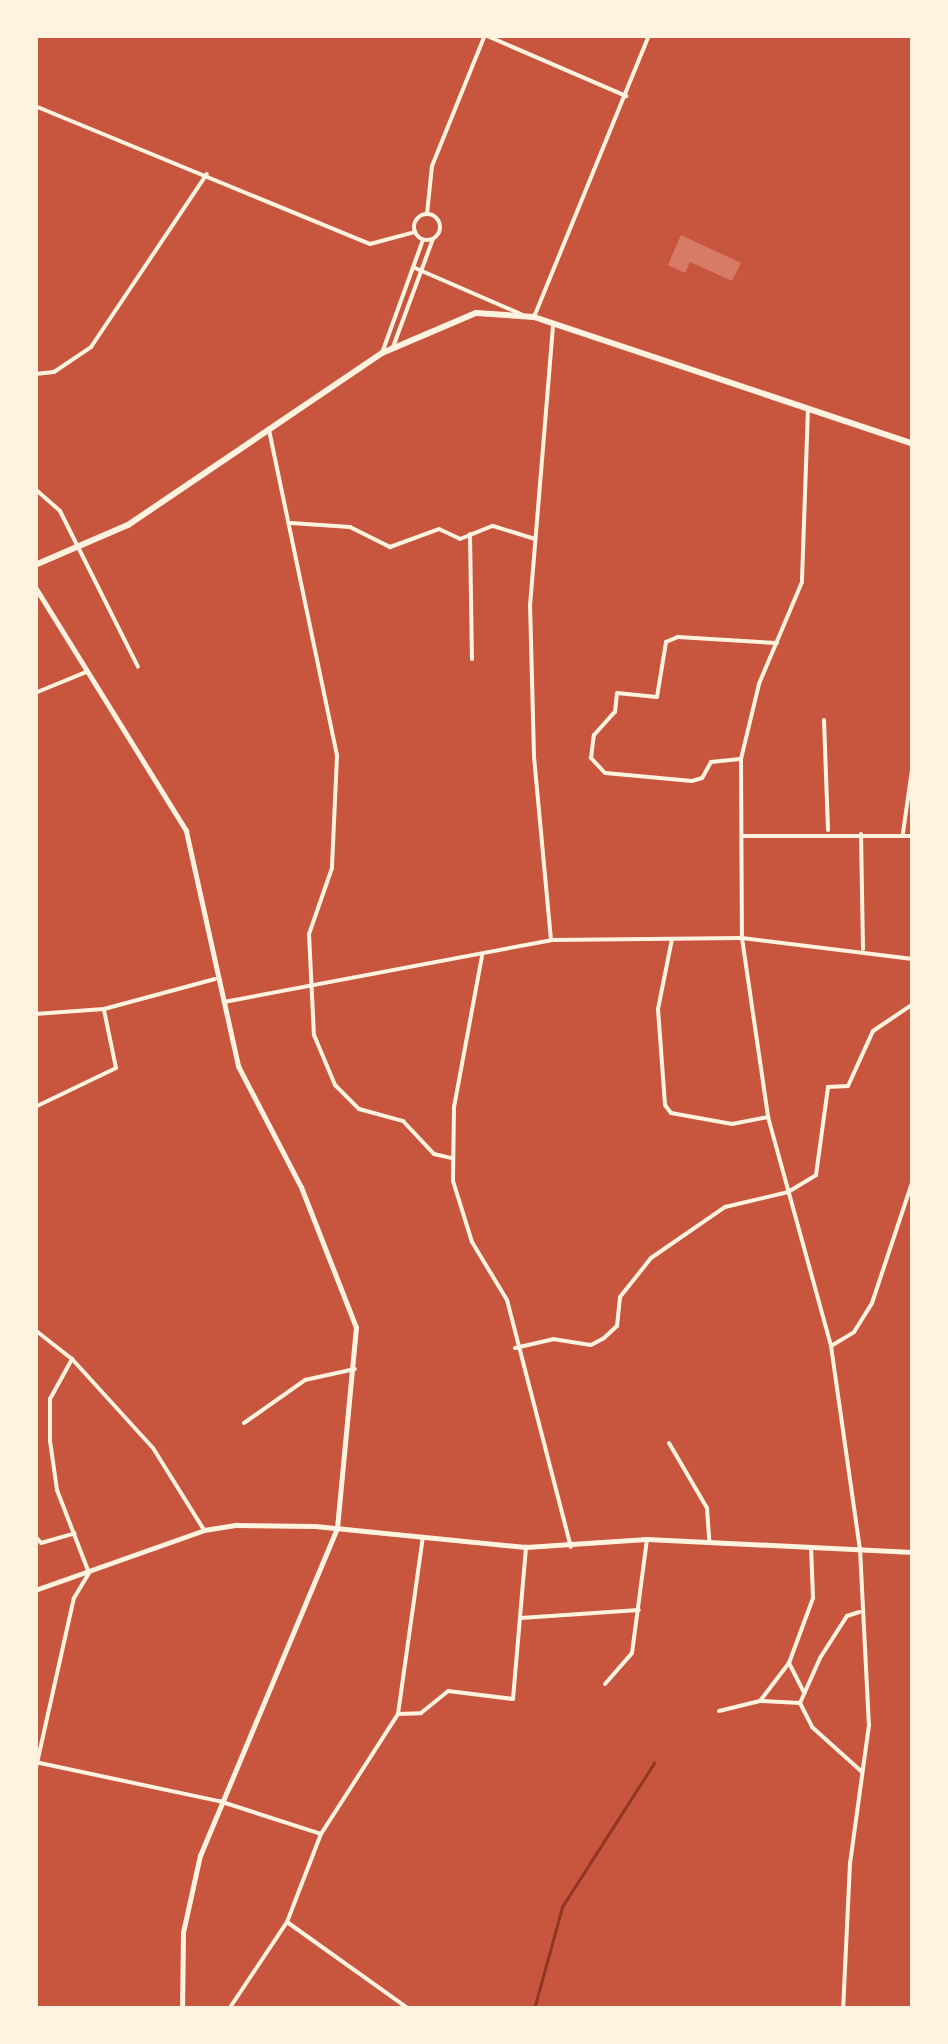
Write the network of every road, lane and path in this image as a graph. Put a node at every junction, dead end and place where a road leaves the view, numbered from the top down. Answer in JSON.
{"nodes":[{"id":1,"x":485,"y":35,"type":"edge"},
{"id":2,"x":649,"y":35,"type":"edge"},
{"id":3,"x":495,"y":37,"type":"edge"},
{"id":4,"x":626,"y":96,"type":"junction"},
{"id":5,"x":35,"y":106,"type":"edge"},
{"id":6,"x":207,"y":174,"type":"junction"},
{"id":7,"x":427,"y":214,"type":"junction"},
{"id":8,"x":415,"y":232,"type":"junction"},
{"id":9,"x":434,"y":239,"type":"junction"},
{"id":10,"x":423,"y":240,"type":"junction"},
{"id":11,"x":415,"y":268,"type":"junction"},
{"id":12,"x":424,"y":271,"type":"junction"},
{"id":13,"x":529,"y":317,"type":"junction"},
{"id":14,"x":553,"y":324,"type":"junction"},
{"id":15,"x":393,"y":348,"type":"junction"},
{"id":16,"x":382,"y":353,"type":"junction"},
{"id":17,"x":35,"y":374,"type":"edge"},
{"id":18,"x":808,"y":408,"type":"junction"},
{"id":19,"x":268,"y":430,"type":"junction"},
{"id":20,"x":913,"y":444,"type":"edge"},
{"id":21,"x":35,"y":489,"type":"edge"},
{"id":22,"x":290,"y":522,"type":"junction"},
{"id":23,"x":470,"y":534,"type":"junction"},
{"id":24,"x":535,"y":539,"type":"junction"},
{"id":25,"x":80,"y":549,"type":"junction"},
{"id":26,"x":35,"y":566,"type":"edge"},
{"id":27,"x":35,"y":587,"type":"edge"},
{"id":28,"x":777,"y":642,"type":"junction"},
{"id":29,"x":472,"y":659,"type":"dead end"},
{"id":30,"x":138,"y":667,"type":"dead end"},
{"id":31,"x":88,"y":671,"type":"junction"},
{"id":32,"x":35,"y":693,"type":"edge"},
{"id":33,"x":824,"y":720,"type":"dead end"},
{"id":34,"x":741,"y":759,"type":"junction"},
{"id":35,"x":913,"y":763,"type":"edge"},
{"id":36,"x":828,"y":832,"type":"junction"},
{"id":37,"x":862,"y":834,"type":"junction"},
{"id":38,"x":902,"y":835,"type":"junction"},
{"id":39,"x":744,"y":836,"type":"junction"},
{"id":40,"x":913,"y":836,"type":"edge"},
{"id":41,"x":742,"y":938,"type":"junction"},
{"id":42,"x":672,"y":939,"type":"junction"},
{"id":43,"x":552,"y":940,"type":"junction"},
{"id":44,"x":863,"y":949,"type":"junction"},
{"id":45,"x":482,"y":956,"type":"junction"},
{"id":46,"x":913,"y":959,"type":"edge"},
{"id":47,"x":215,"y":980,"type":"junction"},
{"id":48,"x":312,"y":988,"type":"junction"},
{"id":49,"x":222,"y":1002,"type":"junction"},
{"id":50,"x":913,"y":1004,"type":"edge"},
{"id":51,"x":104,"y":1008,"type":"junction"},
{"id":52,"x":35,"y":1014,"type":"edge"},
{"id":53,"x":35,"y":1107,"type":"edge"},
{"id":54,"x":768,"y":1117,"type":"junction"},
{"id":55,"x":451,"y":1158,"type":"junction"},
{"id":56,"x":913,"y":1180,"type":"edge"},
{"id":57,"x":788,"y":1192,"type":"junction"},
{"id":58,"x":35,"y":1330,"type":"edge"},
{"id":59,"x":831,"y":1346,"type":"junction"},
{"id":60,"x":514,"y":1348,"type":"junction"},
{"id":61,"x":72,"y":1359,"type":"junction"},
{"id":62,"x":356,"y":1369,"type":"junction"},
{"id":63,"x":244,"y":1423,"type":"dead end"},
{"id":64,"x":669,"y":1443,"type":"dead end"},
{"id":65,"x":337,"y":1528,"type":"junction"},
{"id":66,"x":204,"y":1530,"type":"junction"},
{"id":67,"x":77,"y":1532,"type":"junction"},
{"id":68,"x":35,"y":1536,"type":"edge"},
{"id":69,"x":423,"y":1537,"type":"junction"},
{"id":70,"x":647,"y":1539,"type":"junction"},
{"id":71,"x":709,"y":1540,"type":"junction"},
{"id":72,"x":526,"y":1547,"type":"junction"},
{"id":73,"x":571,"y":1547,"type":"junction"},
{"id":74,"x":811,"y":1547,"type":"junction"},
{"id":75,"x":860,"y":1548,"type":"junction"},
{"id":76,"x":913,"y":1552,"type":"edge"},
{"id":77,"x":89,"y":1572,"type":"junction"},
{"id":78,"x":35,"y":1590,"type":"edge"},
{"id":79,"x":639,"y":1610,"type":"junction"},
{"id":80,"x":858,"y":1612,"type":"junction"},
{"id":81,"x":521,"y":1618,"type":"junction"},
{"id":82,"x":789,"y":1663,"type":"junction"},
{"id":83,"x":605,"y":1684,"type":"dead end"},
{"id":84,"x":804,"y":1693,"type":"junction"},
{"id":85,"x":760,"y":1701,"type":"junction"},
{"id":86,"x":800,"y":1703,"type":"junction"},
{"id":87,"x":719,"y":1711,"type":"dead end"},
{"id":88,"x":398,"y":1714,"type":"junction"},
{"id":89,"x":37,"y":1762,"type":"edge"},
{"id":90,"x":35,"y":1772,"type":"edge"},
{"id":91,"x":862,"y":1772,"type":"junction"},
{"id":92,"x":219,"y":1801,"type":"junction"},
{"id":93,"x":321,"y":1834,"type":"junction"},
{"id":94,"x":287,"y":1922,"type":"junction"},
{"id":95,"x":182,"y":2009,"type":"edge"},
{"id":96,"x":229,"y":2009,"type":"edge"},
{"id":97,"x":409,"y":2009,"type":"edge"},
{"id":98,"x":844,"y":2009,"type":"edge"}],
"edges":[{"from":1,"to":3,"type":"street"},
{"from":1,"to":7,"type":"street"},
{"from":2,"to":4,"type":"street"},
{"from":3,"to":4,"type":"street"},
{"from":4,"to":13,"type":"street"},
{"from":5,"to":6,"type":"street"},
{"from":6,"to":8,"type":"street"},
{"from":6,"to":17,"type":"street"},
{"from":7,"to":8,"type":"street"},
{"from":7,"to":9,"type":"street"},
{"from":8,"to":10,"type":"street"},
{"from":9,"to":10,"type":"street"},
{"from":9,"to":12,"type":"street"},
{"from":10,"to":11,"type":"street"},
{"from":11,"to":12,"type":"street"},
{"from":11,"to":16,"type":"street"},
{"from":12,"to":13,"type":"street"},
{"from":12,"to":15,"type":"street"},
{"from":13,"to":14,"type":"highway"},
{"from":13,"to":15,"type":"highway"},
{"from":14,"to":18,"type":"highway"},
{"from":14,"to":24,"type":"street"},
{"from":15,"to":16,"type":"highway"},
{"from":16,"to":19,"type":"highway"},
{"from":18,"to":20,"type":"highway"},
{"from":18,"to":28,"type":"street"},
{"from":19,"to":22,"type":"street"},
{"from":19,"to":25,"type":"highway"},
{"from":21,"to":25,"type":"street"},
{"from":22,"to":23,"type":"street"},
{"from":22,"to":48,"type":"street"},
{"from":23,"to":24,"type":"street"},
{"from":23,"to":29,"type":"street"},
{"from":24,"to":43,"type":"street"},
{"from":25,"to":26,"type":"highway"},
{"from":25,"to":30,"type":"street"},
{"from":27,"to":31,"type":"street"},
{"from":28,"to":34,"type":"street"},
{"from":28,"to":34,"type":"street"},
{"from":31,"to":32,"type":"street"},
{"from":31,"to":47,"type":"street"},
{"from":33,"to":36,"type":"street"},
{"from":34,"to":39,"type":"street"},
{"from":35,"to":38,"type":"street"},
{"from":36,"to":37,"type":"street"},
{"from":36,"to":39,"type":"street"},
{"from":37,"to":38,"type":"street"},
{"from":37,"to":44,"type":"street"},
{"from":38,"to":40,"type":"street"},
{"from":39,"to":41,"type":"street"},
{"from":41,"to":42,"type":"street"},
{"from":41,"to":44,"type":"street"},
{"from":41,"to":54,"type":"street"},
{"from":42,"to":43,"type":"street"},
{"from":42,"to":54,"type":"street"},
{"from":43,"to":45,"type":"street"},
{"from":44,"to":46,"type":"street"},
{"from":45,"to":48,"type":"street"},
{"from":45,"to":55,"type":"street"},
{"from":47,"to":49,"type":"street"},
{"from":47,"to":51,"type":"street"},
{"from":48,"to":49,"type":"street"},
{"from":48,"to":55,"type":"street"},
{"from":49,"to":62,"type":"street"},
{"from":50,"to":57,"type":"street"},
{"from":51,"to":52,"type":"street"},
{"from":51,"to":53,"type":"street"},
{"from":54,"to":57,"type":"street"},
{"from":55,"to":60,"type":"street"},
{"from":56,"to":59,"type":"street"},
{"from":57,"to":59,"type":"street"},
{"from":57,"to":60,"type":"street"},
{"from":58,"to":61,"type":"street"},
{"from":59,"to":75,"type":"street"},
{"from":60,"to":73,"type":"street"},
{"from":61,"to":66,"type":"street"},
{"from":61,"to":67,"type":"street"},
{"from":62,"to":63,"type":"street"},
{"from":62,"to":65,"type":"street"},
{"from":64,"to":71,"type":"street"},
{"from":65,"to":66,"type":"street"},
{"from":65,"to":69,"type":"street"},
{"from":65,"to":92,"type":"street"},
{"from":66,"to":77,"type":"street"},
{"from":67,"to":68,"type":"street"},
{"from":67,"to":77,"type":"street"},
{"from":69,"to":72,"type":"street"},
{"from":69,"to":88,"type":"street"},
{"from":70,"to":71,"type":"street"},
{"from":70,"to":73,"type":"street"},
{"from":70,"to":79,"type":"street"},
{"from":71,"to":74,"type":"street"},
{"from":72,"to":73,"type":"street"},
{"from":72,"to":81,"type":"street"},
{"from":74,"to":75,"type":"street"},
{"from":74,"to":82,"type":"street"},
{"from":75,"to":76,"type":"street"},
{"from":75,"to":80,"type":"street"},
{"from":77,"to":78,"type":"street"},
{"from":77,"to":89,"type":"street"},
{"from":79,"to":81,"type":"street"},
{"from":79,"to":83,"type":"street"},
{"from":80,"to":84,"type":"street"},
{"from":80,"to":91,"type":"street"},
{"from":81,"to":88,"type":"street"},
{"from":82,"to":84,"type":"street"},
{"from":82,"to":85,"type":"street"},
{"from":84,"to":86,"type":"street"},
{"from":85,"to":86,"type":"street"},
{"from":85,"to":87,"type":"street"},
{"from":86,"to":91,"type":"street"},
{"from":88,"to":93,"type":"street"},
{"from":89,"to":90,"type":"street"},
{"from":89,"to":92,"type":"street"},
{"from":91,"to":98,"type":"street"},
{"from":92,"to":93,"type":"street"},
{"from":92,"to":95,"type":"street"},
{"from":93,"to":94,"type":"street"},
{"from":94,"to":96,"type":"street"},
{"from":94,"to":97,"type":"street"}]}
